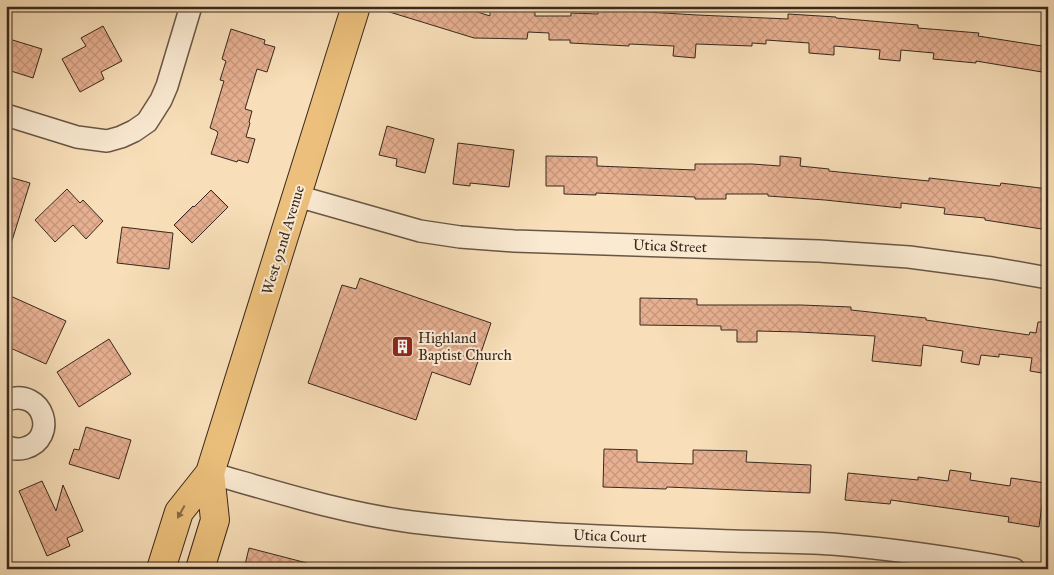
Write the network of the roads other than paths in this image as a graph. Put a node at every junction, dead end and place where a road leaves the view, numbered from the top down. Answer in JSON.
{"nodes":[{"id":1,"x":191,"y":6,"type":"edge"},
{"id":2,"x":356,"y":6,"type":"edge"},
{"id":3,"x":6,"y":115,"type":"edge"},
{"id":4,"x":297,"y":196,"type":"junction"},
{"id":5,"x":1048,"y":278,"type":"edge"},
{"id":6,"x":6,"y":400,"type":"edge"},
{"id":7,"x":6,"y":446,"type":"edge"},
{"id":8,"x":210,"y":474,"type":"junction"},
{"id":9,"x":161,"y":569,"type":"edge"},
{"id":10,"x":200,"y":569,"type":"edge"},
{"id":11,"x":1014,"y":569,"type":"edge"}],
"edges":[{"from":1,"to":3,"type":"street"},
{"from":2,"to":4,"type":"main road","name":"West 92nd Avenue"},
{"from":4,"to":5,"type":"street","name":"Utica Street"},
{"from":4,"to":8,"type":"main road","name":"West 92nd Avenue"},
{"from":6,"to":7,"type":"street"},
{"from":8,"to":9,"type":"main road","name":"West 92nd Avenue","one_way":true},
{"from":8,"to":10,"type":"main road","name":"West 92nd Avenue"},
{"from":8,"to":11,"type":"street","name":"Utica Court"}]}
